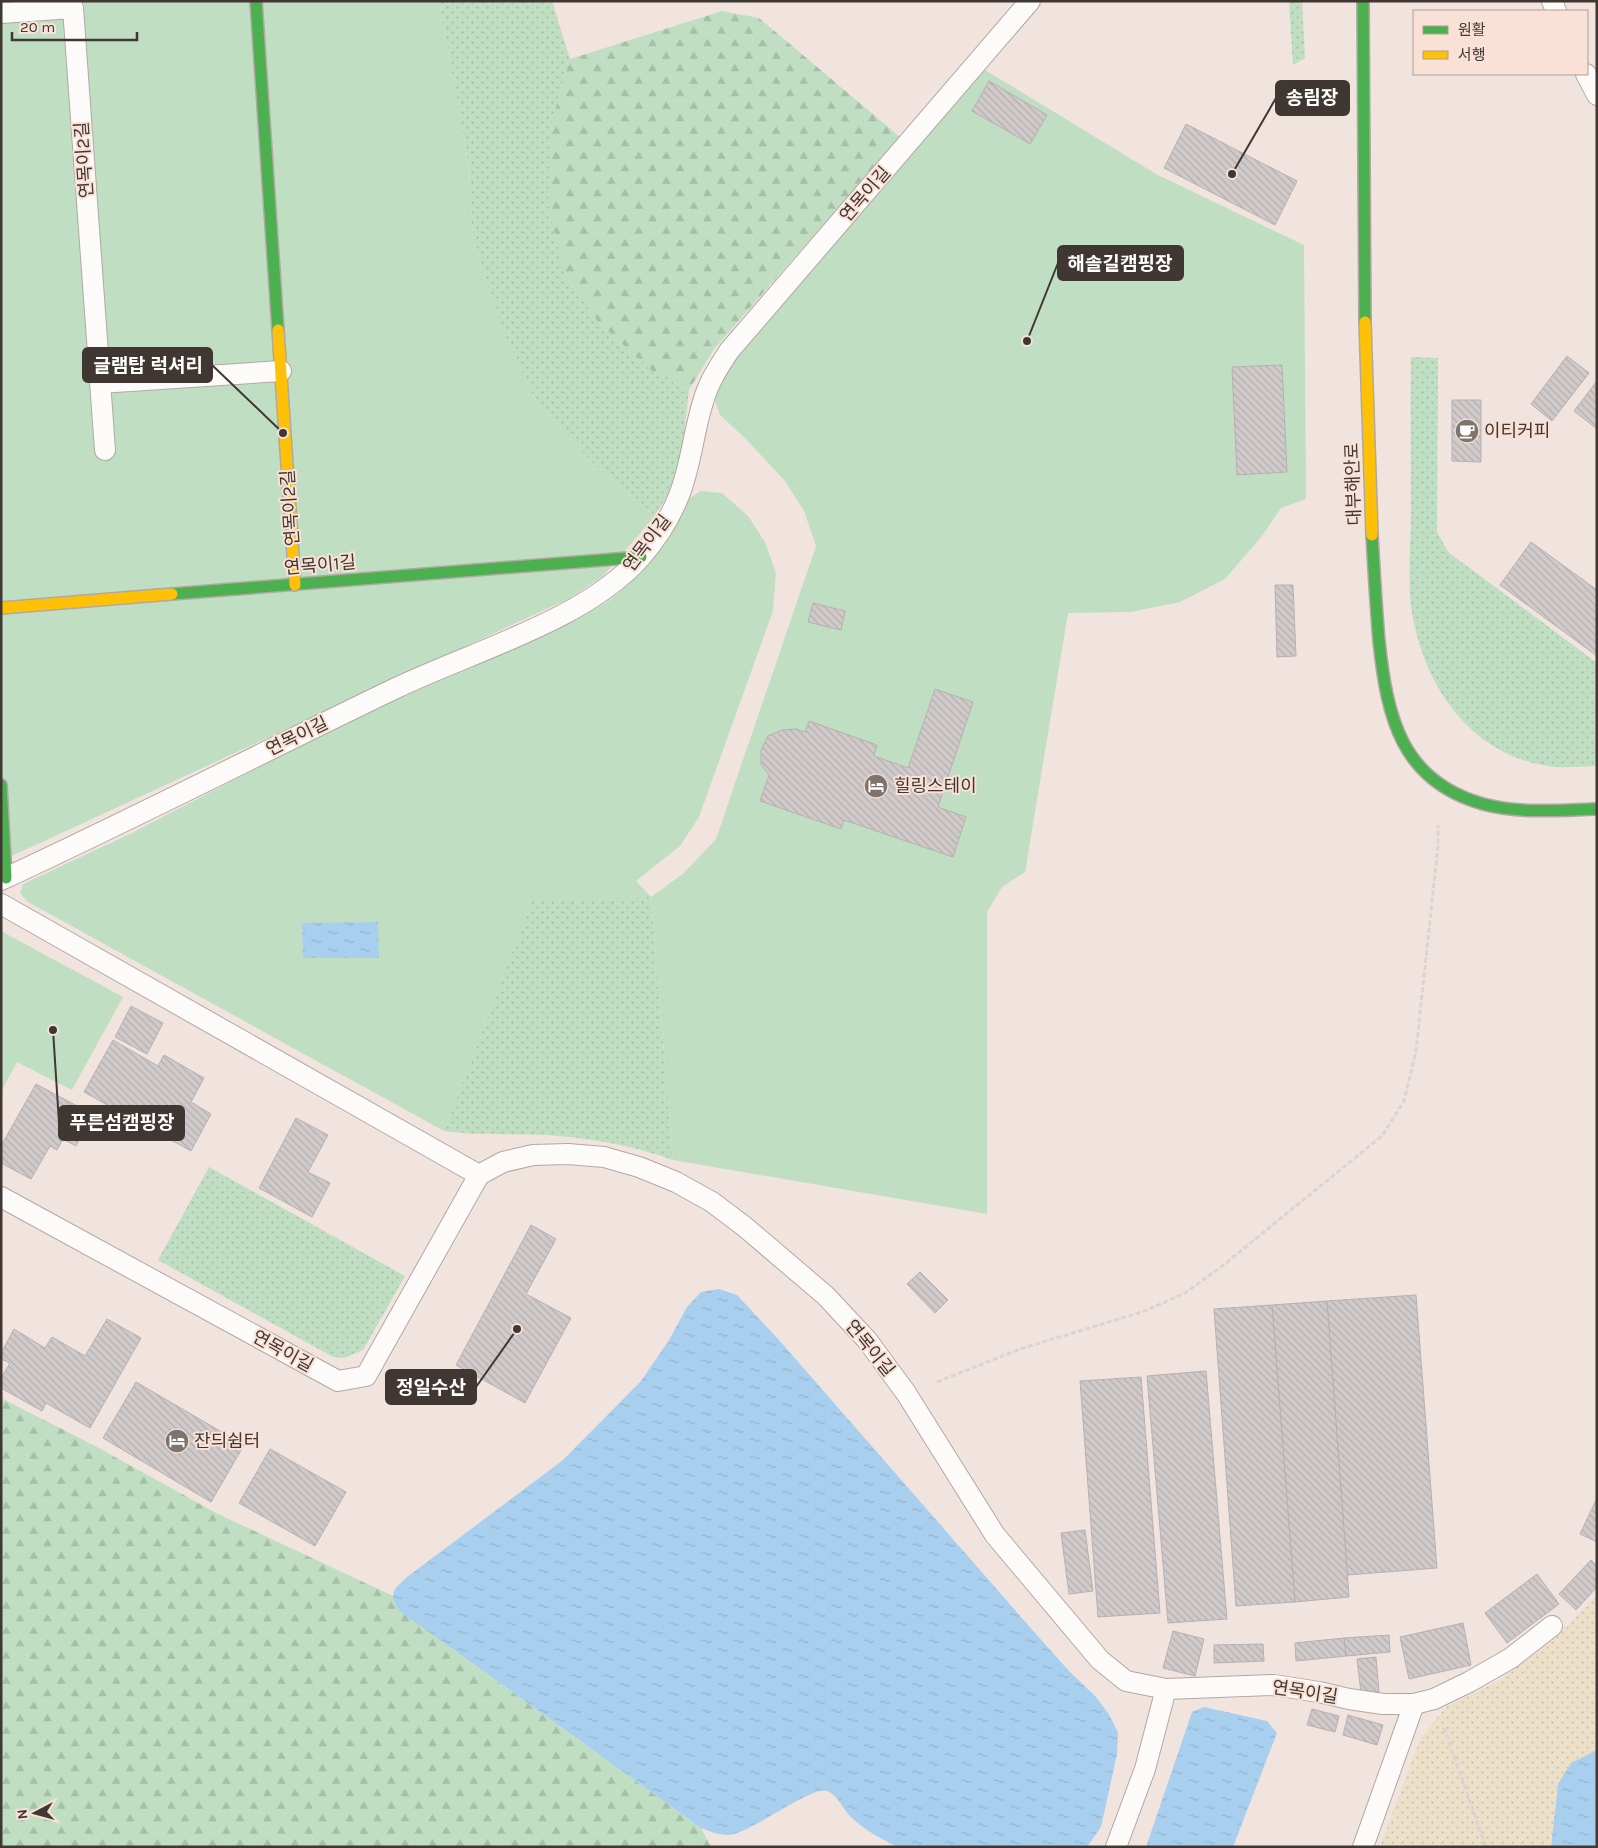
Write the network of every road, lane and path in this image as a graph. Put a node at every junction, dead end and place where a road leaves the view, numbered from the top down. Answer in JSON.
{"nodes":[{"id":1,"x":256,"y":1,"type":"edge"},
{"id":2,"x":1030,"y":1,"type":"edge"},
{"id":3,"x":1363,"y":1,"type":"edge"},
{"id":4,"x":1,"y":14,"type":"edge"},
{"id":5,"x":1587,"y":75,"type":"edge"},
{"id":6,"x":1597,"y":95,"type":"edge"},
{"id":7,"x":281,"y":370,"type":"junction"},
{"id":8,"x":100,"y":383,"type":"junction"},
{"id":9,"x":105,"y":450,"type":"dead end"},
{"id":10,"x":641,"y":557,"type":"junction"},
{"id":11,"x":295,"y":585,"type":"junction"},
{"id":12,"x":1,"y":608,"type":"edge"},
{"id":13,"x":1425,"y":773,"type":"junction"},
{"id":14,"x":1,"y":785,"type":"edge"},
{"id":15,"x":1597,"y":809,"type":"edge"},
{"id":16,"x":4,"y":879,"type":"edge"},
{"id":17,"x":1,"y":904,"type":"edge"},
{"id":18,"x":479,"y":1175,"type":"junction"},
{"id":19,"x":1,"y":1197,"type":"edge"},
{"id":20,"x":906,"y":1393,"type":"junction"},
{"id":21,"x":1552,"y":1626,"type":"dead end"},
{"id":22,"x":1166,"y":1689,"type":"junction"},
{"id":23,"x":1434,"y":1699,"type":"junction"},
{"id":24,"x":1414,"y":1704,"type":"junction"},
{"id":25,"x":1116,"y":1847,"type":"edge"},
{"id":26,"x":1363,"y":1847,"type":"edge"},
{"id":27,"x":1486,"y":1847,"type":"edge"}],
"edges":[{"from":1,"to":7,"type":"street","name":"연목이2길"},
{"from":2,"to":10,"type":"lane","name":"연목이길"},
{"from":3,"to":13,"type":"street","name":"대부해안로"},
{"from":4,"to":8,"type":"lane","name":"연목이2길"},
{"from":5,"to":6,"type":"lane"},
{"from":7,"to":8,"type":"lane"},
{"from":7,"to":11,"type":"street","name":"연목이2길"},
{"from":8,"to":9,"type":"lane","name":"연목이2길"},
{"from":10,"to":11,"type":"street","name":"연목이1길"},
{"from":10,"to":16,"type":"lane","name":"연목이길"},
{"from":11,"to":12,"type":"street","name":"연목이1길"},
{"from":13,"to":15,"type":"street","name":"대부해안로"},
{"from":13,"to":20,"type":"path"},
{"from":14,"to":16,"type":"street"},
{"from":17,"to":18,"type":"lane"},
{"from":18,"to":19,"type":"lane","name":"연목이길"},
{"from":18,"to":20,"type":"lane","name":"연목이길"},
{"from":20,"to":22,"type":"lane","name":"연목이길"},
{"from":21,"to":23,"type":"lane","name":"연목이길"},
{"from":22,"to":24,"type":"lane","name":"연목이길"},
{"from":22,"to":25,"type":"lane"},
{"from":23,"to":24,"type":"lane","name":"연목이길"},
{"from":23,"to":27,"type":"path"},
{"from":24,"to":26,"type":"lane"}]}
